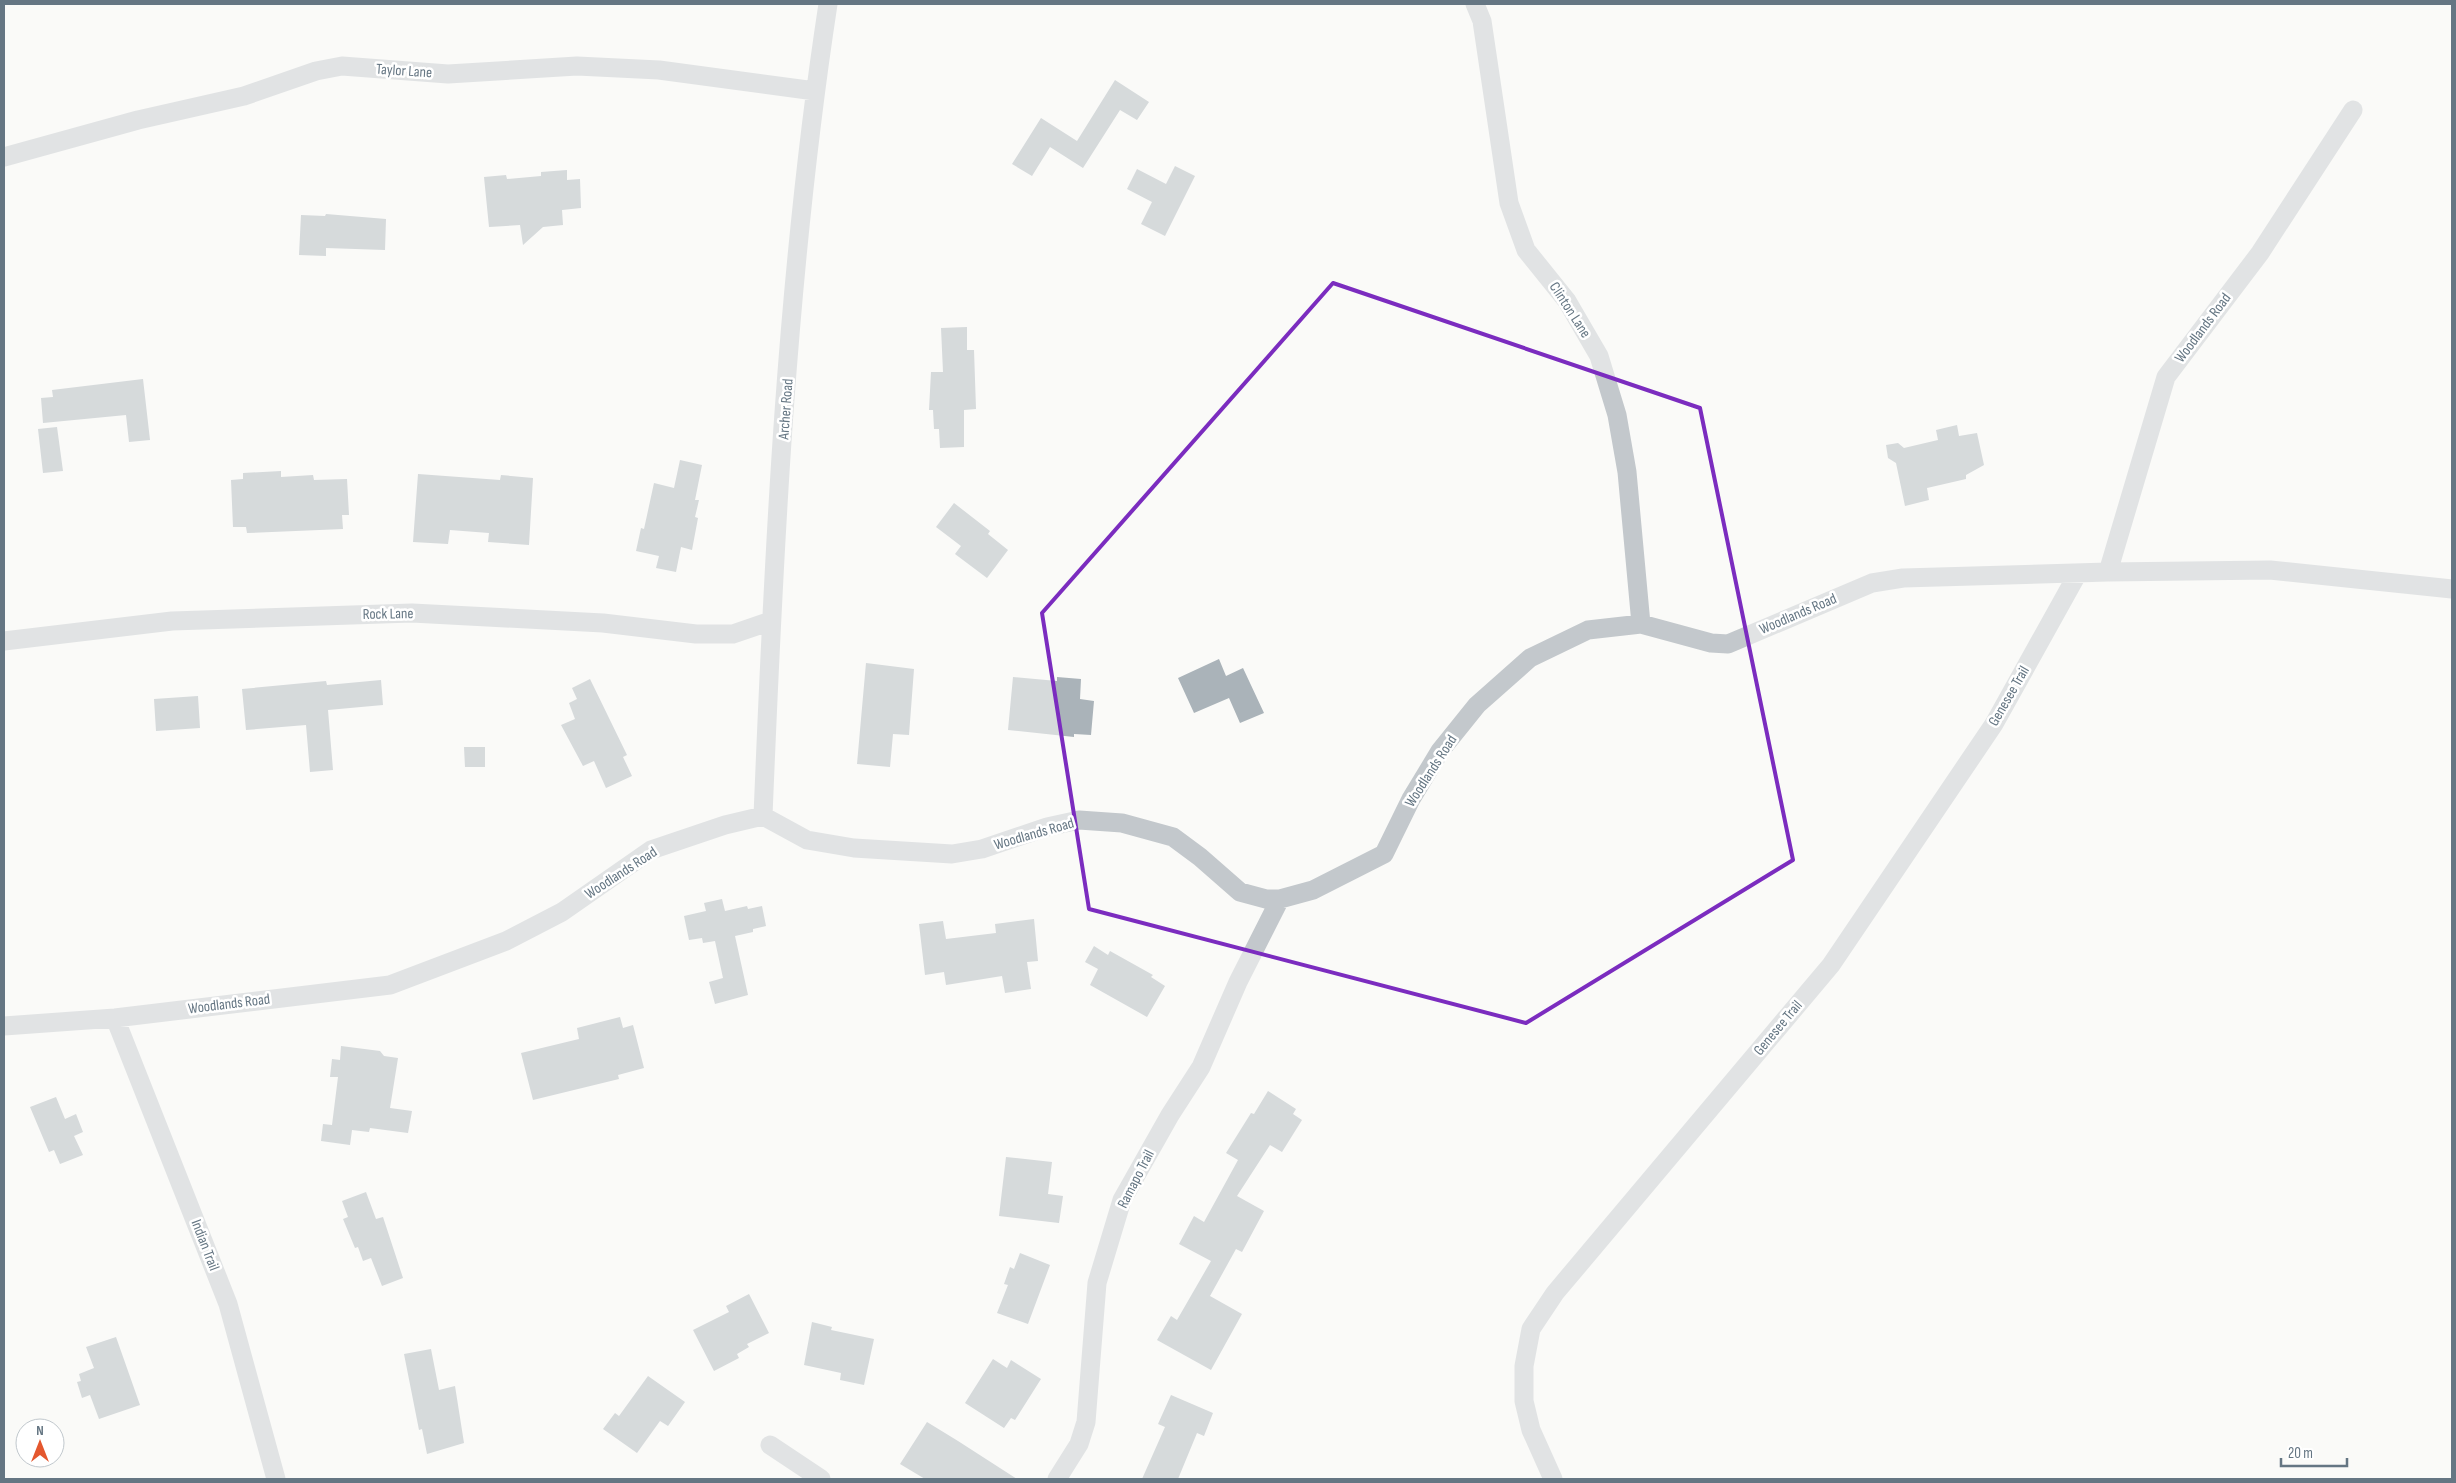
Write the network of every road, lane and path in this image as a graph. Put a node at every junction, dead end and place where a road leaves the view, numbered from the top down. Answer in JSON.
{"nodes":[{"id":1,"x":828,"y":4,"type":"edge"},
{"id":2,"x":1475,"y":4,"type":"edge"},
{"id":3,"x":815,"y":92,"type":"junction"},
{"id":4,"x":2353,"y":110,"type":"dead end"},
{"id":5,"x":4,"y":157,"type":"edge"},
{"id":6,"x":2108,"y":572,"type":"junction"},
{"id":7,"x":2078,"y":573,"type":"junction"},
{"id":8,"x":2452,"y":589,"type":"edge"},
{"id":9,"x":771,"y":621,"type":"junction"},
{"id":10,"x":1641,"y":624,"type":"junction"},
{"id":11,"x":4,"y":641,"type":"edge"},
{"id":12,"x":763,"y":816,"type":"junction"},
{"id":13,"x":1280,"y":899,"type":"junction"},
{"id":14,"x":115,"y":1018,"type":"junction"},
{"id":15,"x":4,"y":1026,"type":"edge"},
{"id":16,"x":770,"y":1445,"type":"dead end"},
{"id":17,"x":276,"y":1479,"type":"edge"},
{"id":18,"x":821,"y":1479,"type":"edge"},
{"id":19,"x":1057,"y":1479,"type":"edge"},
{"id":20,"x":1553,"y":1479,"type":"edge"}],
"edges":[{"from":1,"to":3,"type":"street","name":"Archer Road"},
{"from":2,"to":10,"type":"street","name":"Clinton Lane"},
{"from":3,"to":5,"type":"street","name":"Taylor Lane"},
{"from":3,"to":9,"type":"street","name":"Archer Road"},
{"from":4,"to":6,"type":"street","name":"Woodlands Road"},
{"from":6,"to":7,"type":"street","name":"Woodlands Road"},
{"from":6,"to":8,"type":"street","name":"Woodlands Road"},
{"from":7,"to":10,"type":"street","name":"Woodlands Road"},
{"from":7,"to":20,"type":"street","name":"Genesee Trail"},
{"from":9,"to":11,"type":"street","name":"Rock Lane"},
{"from":9,"to":12,"type":"street","name":"Archer Road"},
{"from":10,"to":13,"type":"street","name":"Woodlands Road"},
{"from":12,"to":13,"type":"street","name":"Woodlands Road"},
{"from":12,"to":14,"type":"street","name":"Woodlands Road"},
{"from":13,"to":19,"type":"street","name":"Ramapo Trail"},
{"from":14,"to":15,"type":"street","name":"Woodlands Road"},
{"from":14,"to":17,"type":"street","name":"Indian Trail"},
{"from":16,"to":18,"type":"street"}]}
